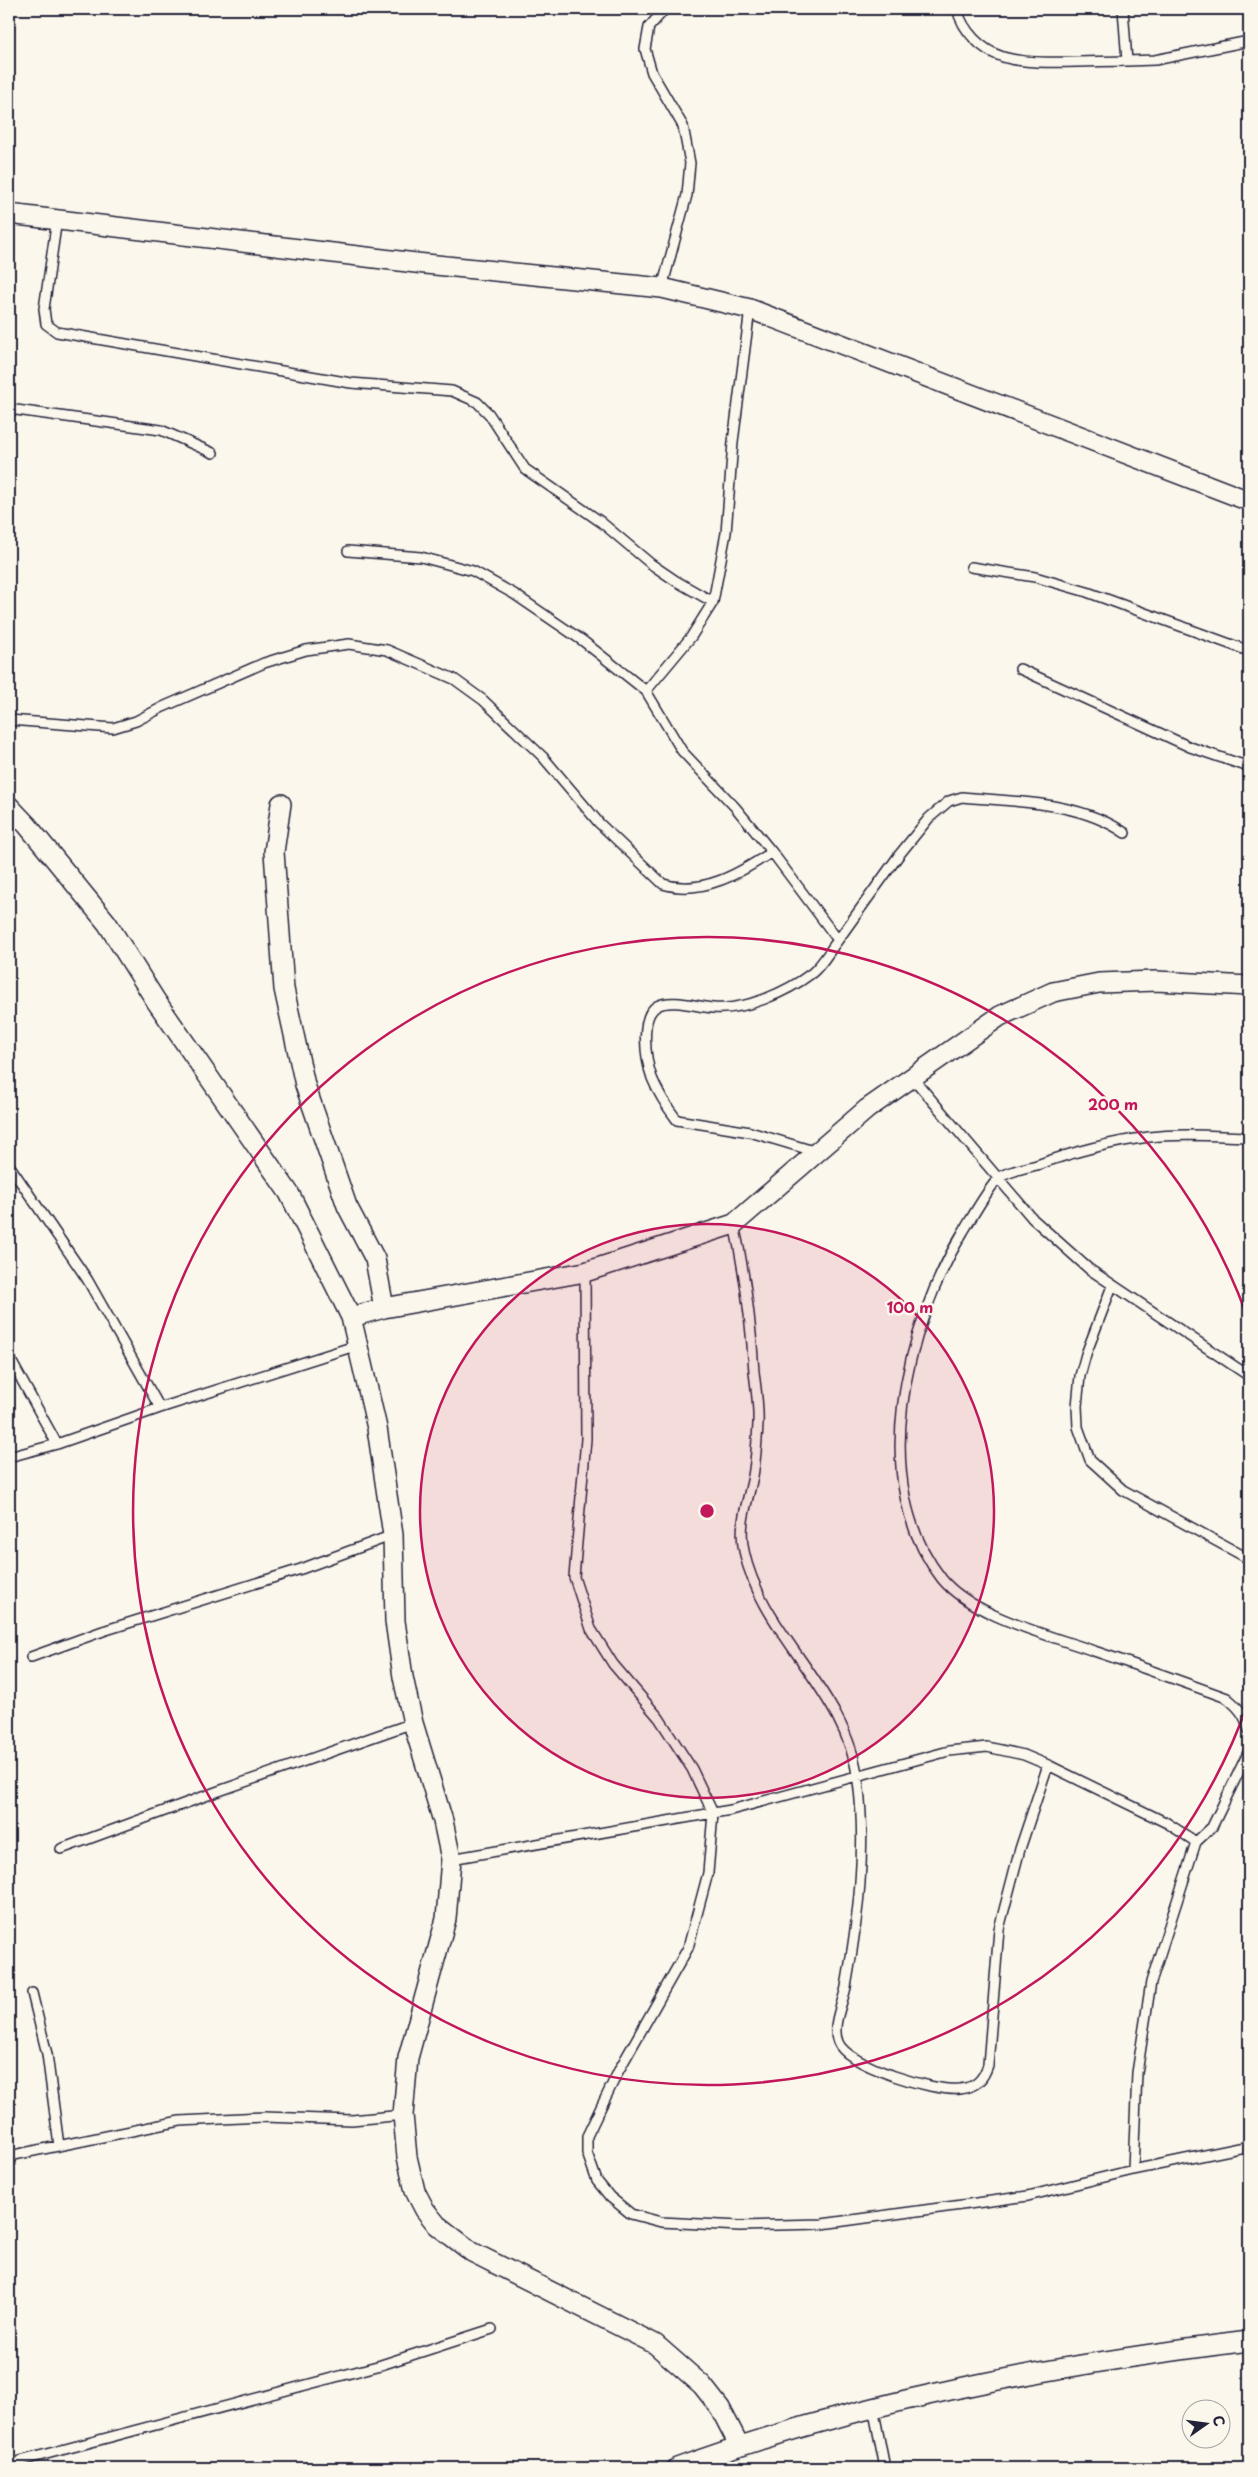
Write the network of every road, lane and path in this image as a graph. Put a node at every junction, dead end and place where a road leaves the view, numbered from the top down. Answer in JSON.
{"nodes":[{"id":1,"x":664,"y":9,"type":"edge"},
{"id":2,"x":957,"y":9,"type":"edge"},
{"id":3,"x":1123,"y":9,"type":"edge"},
{"id":4,"x":1249,"y":41,"type":"edge"},
{"id":5,"x":1127,"y":61,"type":"junction"},
{"id":6,"x":9,"y":214,"type":"edge"},
{"id":7,"x":57,"y":219,"type":"junction"},
{"id":8,"x":662,"y":288,"type":"junction"},
{"id":9,"x":750,"y":309,"type":"junction"},
{"id":10,"x":9,"y":409,"type":"edge"},
{"id":11,"x":213,"y":453,"type":"dead end"},
{"id":12,"x":1249,"y":501,"type":"edge"},
{"id":13,"x":348,"y":551,"type":"dead end"},
{"id":14,"x":971,"y":567,"type":"dead end"},
{"id":15,"x":713,"y":602,"type":"junction"},
{"id":16,"x":1249,"y":651,"type":"edge"},
{"id":17,"x":1020,"y":669,"type":"dead end"},
{"id":18,"x":646,"y":691,"type":"junction"},
{"id":19,"x":9,"y":720,"type":"edge"},
{"id":20,"x":1249,"y":767,"type":"edge"},
{"id":21,"x":281,"y":804,"type":"dead end"},
{"id":22,"x":9,"y":806,"type":"edge"},
{"id":23,"x":1125,"y":833,"type":"dead end"},
{"id":24,"x":772,"y":852,"type":"junction"},
{"id":25,"x":838,"y":940,"type":"junction"},
{"id":26,"x":1249,"y":986,"type":"edge"},
{"id":27,"x":912,"y":1077,"type":"junction"},
{"id":28,"x":1249,"y":1137,"type":"edge"},
{"id":29,"x":817,"y":1152,"type":"junction"},
{"id":30,"x":9,"y":1165,"type":"edge"},
{"id":31,"x":1000,"y":1178,"type":"junction"},
{"id":32,"x":734,"y":1224,"type":"junction"},
{"id":33,"x":585,"y":1272,"type":"junction"},
{"id":34,"x":1112,"y":1286,"type":"junction"},
{"id":35,"x":384,"y":1308,"type":"junction"},
{"id":36,"x":351,"y":1317,"type":"junction"},
{"id":37,"x":358,"y":1344,"type":"junction"},
{"id":38,"x":9,"y":1357,"type":"edge"},
{"id":39,"x":1249,"y":1376,"type":"edge"},
{"id":40,"x":160,"y":1408,"type":"junction"},
{"id":41,"x":57,"y":1444,"type":"junction"},
{"id":42,"x":9,"y":1457,"type":"edge"},
{"id":43,"x":394,"y":1535,"type":"junction"},
{"id":44,"x":1249,"y":1559,"type":"edge"},
{"id":45,"x":31,"y":1657,"type":"dead end"},
{"id":46,"x":413,"y":1723,"type":"junction"},
{"id":47,"x":1249,"y":1730,"type":"edge"},
{"id":48,"x":1249,"y":1752,"type":"edge"},
{"id":49,"x":1048,"y":1765,"type":"junction"},
{"id":50,"x":858,"y":1777,"type":"junction"},
{"id":51,"x":713,"y":1812,"type":"junction"},
{"id":52,"x":1196,"y":1842,"type":"junction"},
{"id":53,"x":61,"y":1849,"type":"dead end"},
{"id":54,"x":451,"y":1859,"type":"junction"},
{"id":55,"x":32,"y":1993,"type":"dead end"},
{"id":56,"x":403,"y":2116,"type":"junction"},
{"id":57,"x":60,"y":2146,"type":"junction"},
{"id":58,"x":1249,"y":2146,"type":"edge"},
{"id":59,"x":9,"y":2156,"type":"edge"},
{"id":60,"x":1133,"y":2170,"type":"junction"},
{"id":61,"x":492,"y":2329,"type":"dead end"},
{"id":62,"x":1249,"y":2341,"type":"edge"},
{"id":63,"x":873,"y":2407,"type":"junction"},
{"id":64,"x":739,"y":2445,"type":"junction"},
{"id":65,"x":9,"y":2464,"type":"edge"},
{"id":66,"x":677,"y":2468,"type":"edge"},
{"id":67,"x":885,"y":2468,"type":"edge"}],
"edges":[{"from":1,"to":8,"type":"lane"},
{"from":2,"to":5,"type":"lane"},
{"from":3,"to":5,"type":"lane"},
{"from":4,"to":5,"type":"lane"},
{"from":6,"to":7,"type":"street"},
{"from":7,"to":8,"type":"street"},
{"from":7,"to":15,"type":"lane"},
{"from":8,"to":9,"type":"street"},
{"from":9,"to":12,"type":"street"},
{"from":9,"to":15,"type":"lane"},
{"from":10,"to":11,"type":"lane"},
{"from":13,"to":18,"type":"lane"},
{"from":14,"to":16,"type":"lane"},
{"from":15,"to":18,"type":"lane"},
{"from":17,"to":20,"type":"lane"},
{"from":18,"to":24,"type":"lane"},
{"from":19,"to":24,"type":"lane"},
{"from":21,"to":35,"type":"street"},
{"from":22,"to":36,"type":"street"},
{"from":23,"to":25,"type":"lane"},
{"from":24,"to":25,"type":"lane"},
{"from":25,"to":29,"type":"lane"},
{"from":26,"to":27,"type":"street"},
{"from":27,"to":29,"type":"street"},
{"from":27,"to":31,"type":"lane"},
{"from":28,"to":31,"type":"lane"},
{"from":29,"to":32,"type":"street"},
{"from":30,"to":40,"type":"lane"},
{"from":31,"to":34,"type":"lane"},
{"from":31,"to":47,"type":"lane"},
{"from":32,"to":33,"type":"street"},
{"from":32,"to":50,"type":"lane"},
{"from":33,"to":35,"type":"street"},
{"from":33,"to":51,"type":"lane"},
{"from":34,"to":39,"type":"lane"},
{"from":34,"to":44,"type":"lane"},
{"from":35,"to":36,"type":"street"},
{"from":36,"to":37,"type":"street"},
{"from":37,"to":40,"type":"lane"},
{"from":37,"to":43,"type":"street"},
{"from":38,"to":41,"type":"lane"},
{"from":40,"to":41,"type":"lane"},
{"from":41,"to":42,"type":"lane"},
{"from":43,"to":45,"type":"lane"},
{"from":43,"to":46,"type":"street"},
{"from":46,"to":53,"type":"lane"},
{"from":46,"to":54,"type":"street"},
{"from":48,"to":52,"type":"lane"},
{"from":49,"to":50,"type":"lane"},
{"from":49,"to":50,"type":"lane"},
{"from":49,"to":52,"type":"lane"},
{"from":50,"to":51,"type":"lane"},
{"from":51,"to":54,"type":"lane"},
{"from":51,"to":60,"type":"lane"},
{"from":52,"to":60,"type":"lane"},
{"from":54,"to":56,"type":"street"},
{"from":55,"to":57,"type":"lane"},
{"from":56,"to":57,"type":"lane"},
{"from":56,"to":64,"type":"street"},
{"from":57,"to":59,"type":"lane"},
{"from":58,"to":60,"type":"lane"},
{"from":61,"to":65,"type":"lane"},
{"from":62,"to":63,"type":"street"},
{"from":63,"to":64,"type":"street"},
{"from":63,"to":67,"type":"lane"},
{"from":64,"to":66,"type":"street"}]}
